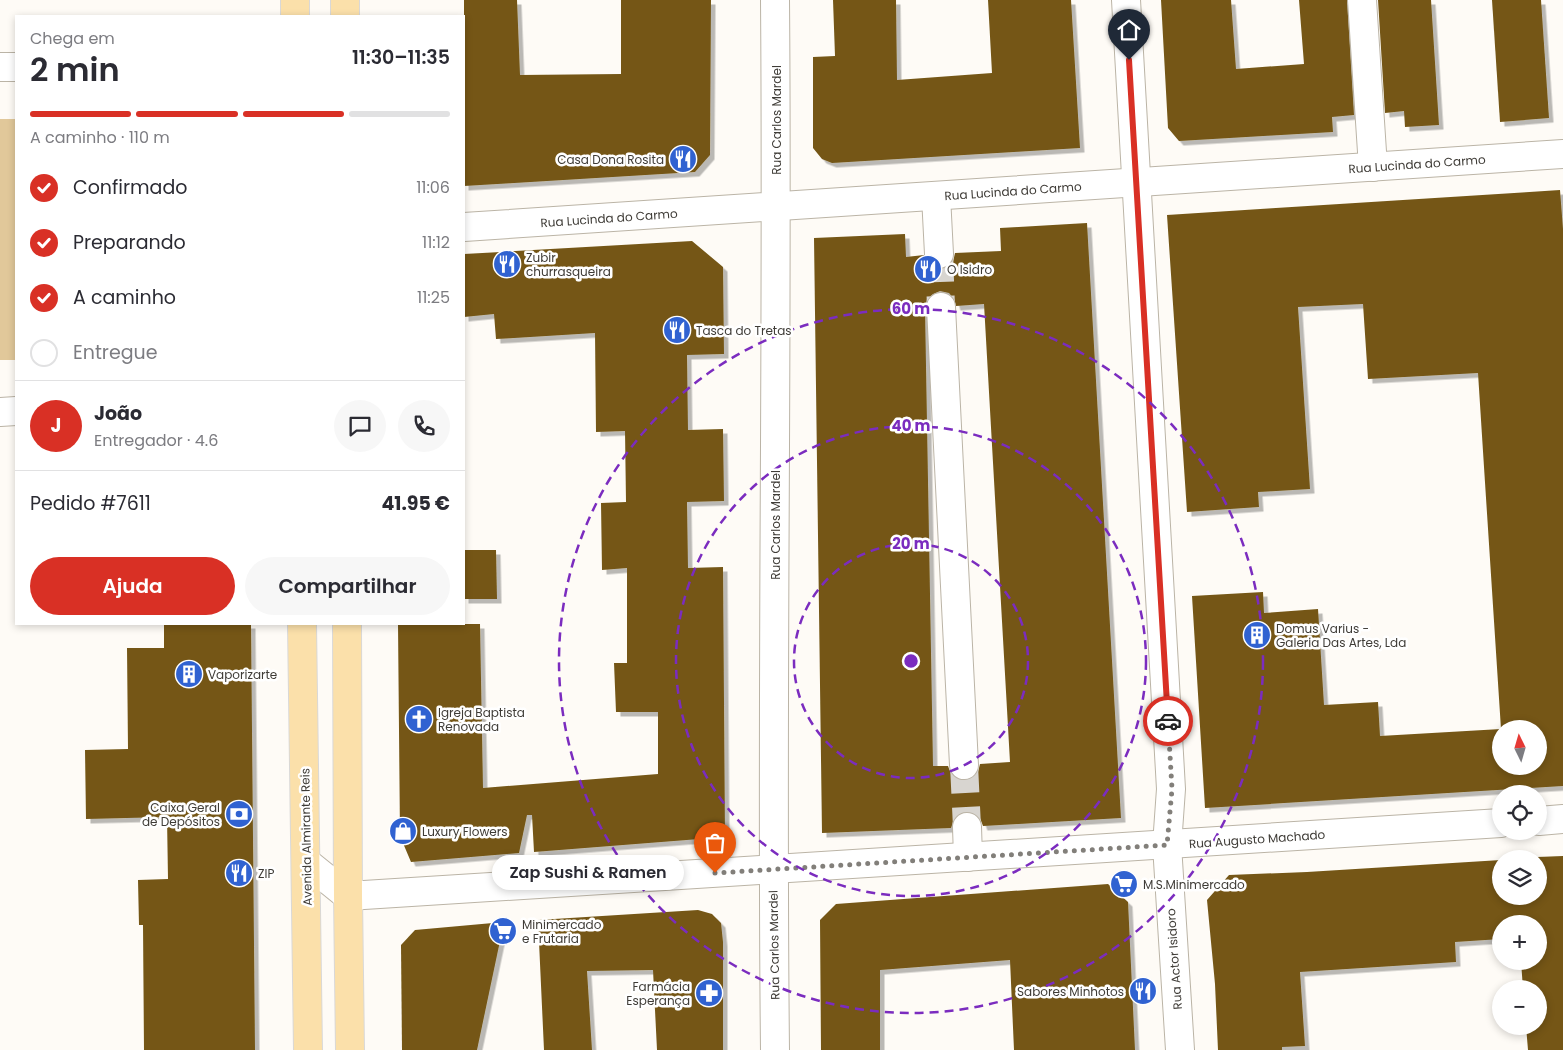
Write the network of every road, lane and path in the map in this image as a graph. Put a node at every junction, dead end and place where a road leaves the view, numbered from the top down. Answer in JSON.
{"nodes":[{"id":1,"x":295,"y":0,"type":"edge"},
{"id":2,"x":345,"y":0,"type":"edge"},
{"id":3,"x":775,"y":0,"type":"edge"},
{"id":4,"x":1126,"y":0,"type":"edge"},
{"id":5,"x":1362,"y":0,"type":"edge"},
{"id":6,"x":295,"y":15,"type":"edge"},
{"id":7,"x":345,"y":15,"type":"edge"},
{"id":8,"x":0,"y":67,"type":"edge"},
{"id":9,"x":15,"y":67,"type":"edge"},
{"id":10,"x":1563,"y":154,"type":"edge"},
{"id":11,"x":1373,"y":167,"type":"junction"},
{"id":12,"x":1136,"y":182,"type":"junction"},
{"id":13,"x":936,"y":196,"type":"junction"},
{"id":14,"x":776,"y":207,"type":"junction"},
{"id":15,"x":465,"y":227,"type":"edge"},
{"id":16,"x":938,"y":254,"type":"tunnel mouth"},
{"id":17,"x":940,"y":307,"type":"tunnel mouth"},
{"id":18,"x":0,"y":412,"type":"edge"},
{"id":19,"x":15,"y":412,"type":"edge"},
{"id":20,"x":302,"y":625,"type":"edge"},
{"id":21,"x":348,"y":625,"type":"edge"},
{"id":22,"x":964,"y":765,"type":"tunnel mouth"},
{"id":23,"x":1563,"y":819,"type":"edge"},
{"id":24,"x":1547,"y":820,"type":"edge"},
{"id":25,"x":1492,"y":824,"type":"edge"},
{"id":26,"x":967,"y":827,"type":"tunnel mouth"},
{"id":27,"x":1167,"y":845,"type":"junction"},
{"id":28,"x":968,"y":857,"type":"junction"},
{"id":29,"x":306,"y":862,"type":"junction"},
{"id":30,"x":773,"y":869,"type":"junction"},
{"id":31,"x":348,"y":896,"type":"junction"},
{"id":32,"x":308,"y":1050,"type":"edge"},
{"id":33,"x":350,"y":1050,"type":"edge"},
{"id":34,"x":776,"y":1050,"type":"edge"},
{"id":35,"x":1180,"y":1050,"type":"edge"}],
"edges":[{"from":1,"to":6,"type":"main road"},
{"from":2,"to":7,"type":"main road"},
{"from":3,"to":14,"type":"street","name":"Rua Carlos Mardel"},
{"from":4,"to":12,"type":"street","name":"Rua Actor Isidoro"},
{"from":5,"to":11,"type":"street"},
{"from":8,"to":9,"type":"street"},
{"from":10,"to":11,"type":"street","name":"Rua Lucinda do Carmo"},
{"from":11,"to":12,"type":"street","name":"Rua Lucinda do Carmo"},
{"from":12,"to":13,"type":"street","name":"Rua Lucinda do Carmo"},
{"from":12,"to":27,"type":"street","name":"Rua Actor Isidoro"},
{"from":13,"to":14,"type":"street","name":"Rua Lucinda do Carmo"},
{"from":13,"to":16,"type":"street"},
{"from":14,"to":15,"type":"street","name":"Rua Lucinda do Carmo"},
{"from":14,"to":30,"type":"street","name":"Rua Carlos Mardel"},
{"from":17,"to":22,"type":"street"},
{"from":18,"to":19,"type":"street"},
{"from":20,"to":29,"type":"main road","name":"Avenida Almirante Reis"},
{"from":21,"to":31,"type":"main road"},
{"from":23,"to":24,"type":"street"},
{"from":25,"to":27,"type":"street","name":"Rua Augusto Machado"},
{"from":26,"to":28,"type":"street"},
{"from":27,"to":28,"type":"street","name":"Rua Augusto Machado"},
{"from":27,"to":35,"type":"street","name":"Rua Actor Isidoro"},
{"from":28,"to":30,"type":"street","name":"Rua Augusto Machado"},
{"from":29,"to":31,"type":"street"},
{"from":29,"to":32,"type":"main road","name":"Avenida Almirante Reis"},
{"from":30,"to":31,"type":"street","name":"Rua Augusto Machado"},
{"from":30,"to":34,"type":"street","name":"Rua Carlos Mardel"},
{"from":31,"to":33,"type":"main road"}]}
